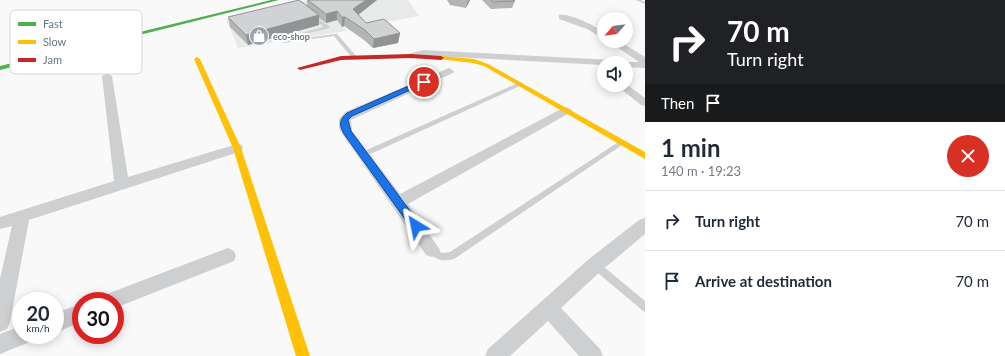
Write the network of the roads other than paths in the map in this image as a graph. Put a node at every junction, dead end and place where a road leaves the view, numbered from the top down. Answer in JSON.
{"nodes":[{"id":1,"x":277,"y":0,"type":"edge"},
{"id":2,"x":638,"y":0,"type":"edge"},
{"id":3,"x":645,"y":3,"type":"edge"},
{"id":4,"x":310,"y":14,"type":"edge"},
{"id":5,"x":562,"y":17,"type":"dead end"},
{"id":6,"x":597,"y":32,"type":"edge"},
{"id":7,"x":142,"y":35,"type":"edge"},
{"id":8,"x":296,"y":36,"type":"dead end"},
{"id":9,"x":284,"y":42,"type":"dead end"},
{"id":10,"x":624,"y":48,"type":"edge"},
{"id":11,"x":411,"y":56,"type":"junction"},
{"id":12,"x":355,"y":58,"type":"junction"},
{"id":13,"x":197,"y":59,"type":"dead end"},
{"id":14,"x":645,"y":61,"type":"edge"},
{"id":15,"x":633,"y":64,"type":"edge"},
{"id":16,"x":645,"y":65,"type":"edge"},
{"id":17,"x":10,"y":66,"type":"edge"},
{"id":18,"x":597,"y":66,"type":"edge"},
{"id":19,"x":0,"y":68,"type":"edge"},
{"id":20,"x":300,"y":68,"type":"dead end"},
{"id":21,"x":449,"y":71,"type":"dead end"},
{"id":22,"x":107,"y":76,"type":"dead end"},
{"id":23,"x":520,"y":84,"type":"junction"},
{"id":24,"x":630,"y":92,"type":"edge"},
{"id":25,"x":645,"y":103,"type":"edge"},
{"id":26,"x":567,"y":111,"type":"junction"},
{"id":27,"x":622,"y":143,"type":"junction"},
{"id":28,"x":237,"y":148,"type":"junction"},
{"id":29,"x":364,"y":154,"type":"junction"},
{"id":30,"x":645,"y":156,"type":"edge"},
{"id":31,"x":122,"y":185,"type":"junction"},
{"id":32,"x":399,"y":202,"type":"junction"},
{"id":33,"x":22,"y":216,"type":"junction"},
{"id":34,"x":0,"y":223,"type":"edge"},
{"id":35,"x":643,"y":230,"type":"edge"},
{"id":36,"x":432,"y":250,"type":"joint"},
{"id":37,"x":228,"y":256,"type":"dead end"},
{"id":38,"x":595,"y":265,"type":"junction"},
{"id":39,"x":124,"y":296,"type":"edge"},
{"id":40,"x":548,"y":306,"type":"junction"},
{"id":41,"x":645,"y":306,"type":"edge"},
{"id":42,"x":0,"y":322,"type":"edge"},
{"id":43,"x":12,"y":339,"type":"edge"},
{"id":44,"x":0,"y":344,"type":"edge"},
{"id":45,"x":303,"y":356,"type":"edge"},
{"id":46,"x":495,"y":356,"type":"edge"},
{"id":47,"x":593,"y":356,"type":"edge"}],
"edges":[{"from":1,"to":7,"type":"street"},
{"from":2,"to":3,"type":"lane"},
{"from":4,"to":8,"type":"lane"},
{"from":5,"to":6,"type":"street"},
{"from":9,"to":12,"type":"lane"},
{"from":10,"to":14,"type":"street"},
{"from":11,"to":12,"type":"street"},
{"from":11,"to":18,"type":"street"},
{"from":11,"to":23,"type":"street"},
{"from":12,"to":20,"type":"street"},
{"from":13,"to":28,"type":"street"},
{"from":15,"to":16,"type":"street"},
{"from":17,"to":19,"type":"street"},
{"from":21,"to":29,"type":"street"},
{"from":22,"to":31,"type":"street"},
{"from":23,"to":26,"type":"street"},
{"from":23,"to":29,"type":"lane"},
{"from":24,"to":25,"type":"street"},
{"from":26,"to":27,"type":"street"},
{"from":26,"to":32,"type":"street"},
{"from":27,"to":30,"type":"street"},
{"from":27,"to":36,"type":"lane"},
{"from":28,"to":31,"type":"street"},
{"from":28,"to":45,"type":"street"},
{"from":29,"to":32,"type":"street"},
{"from":31,"to":33,"type":"street"},
{"from":32,"to":36,"type":"street"},
{"from":33,"to":34,"type":"street"},
{"from":33,"to":42,"type":"street"},
{"from":35,"to":38,"type":"street"},
{"from":37,"to":39,"type":"street"},
{"from":38,"to":40,"type":"street"},
{"from":38,"to":41,"type":"lane"},
{"from":40,"to":46,"type":"street"},
{"from":40,"to":47,"type":"street"},
{"from":43,"to":44,"type":"street"}]}
